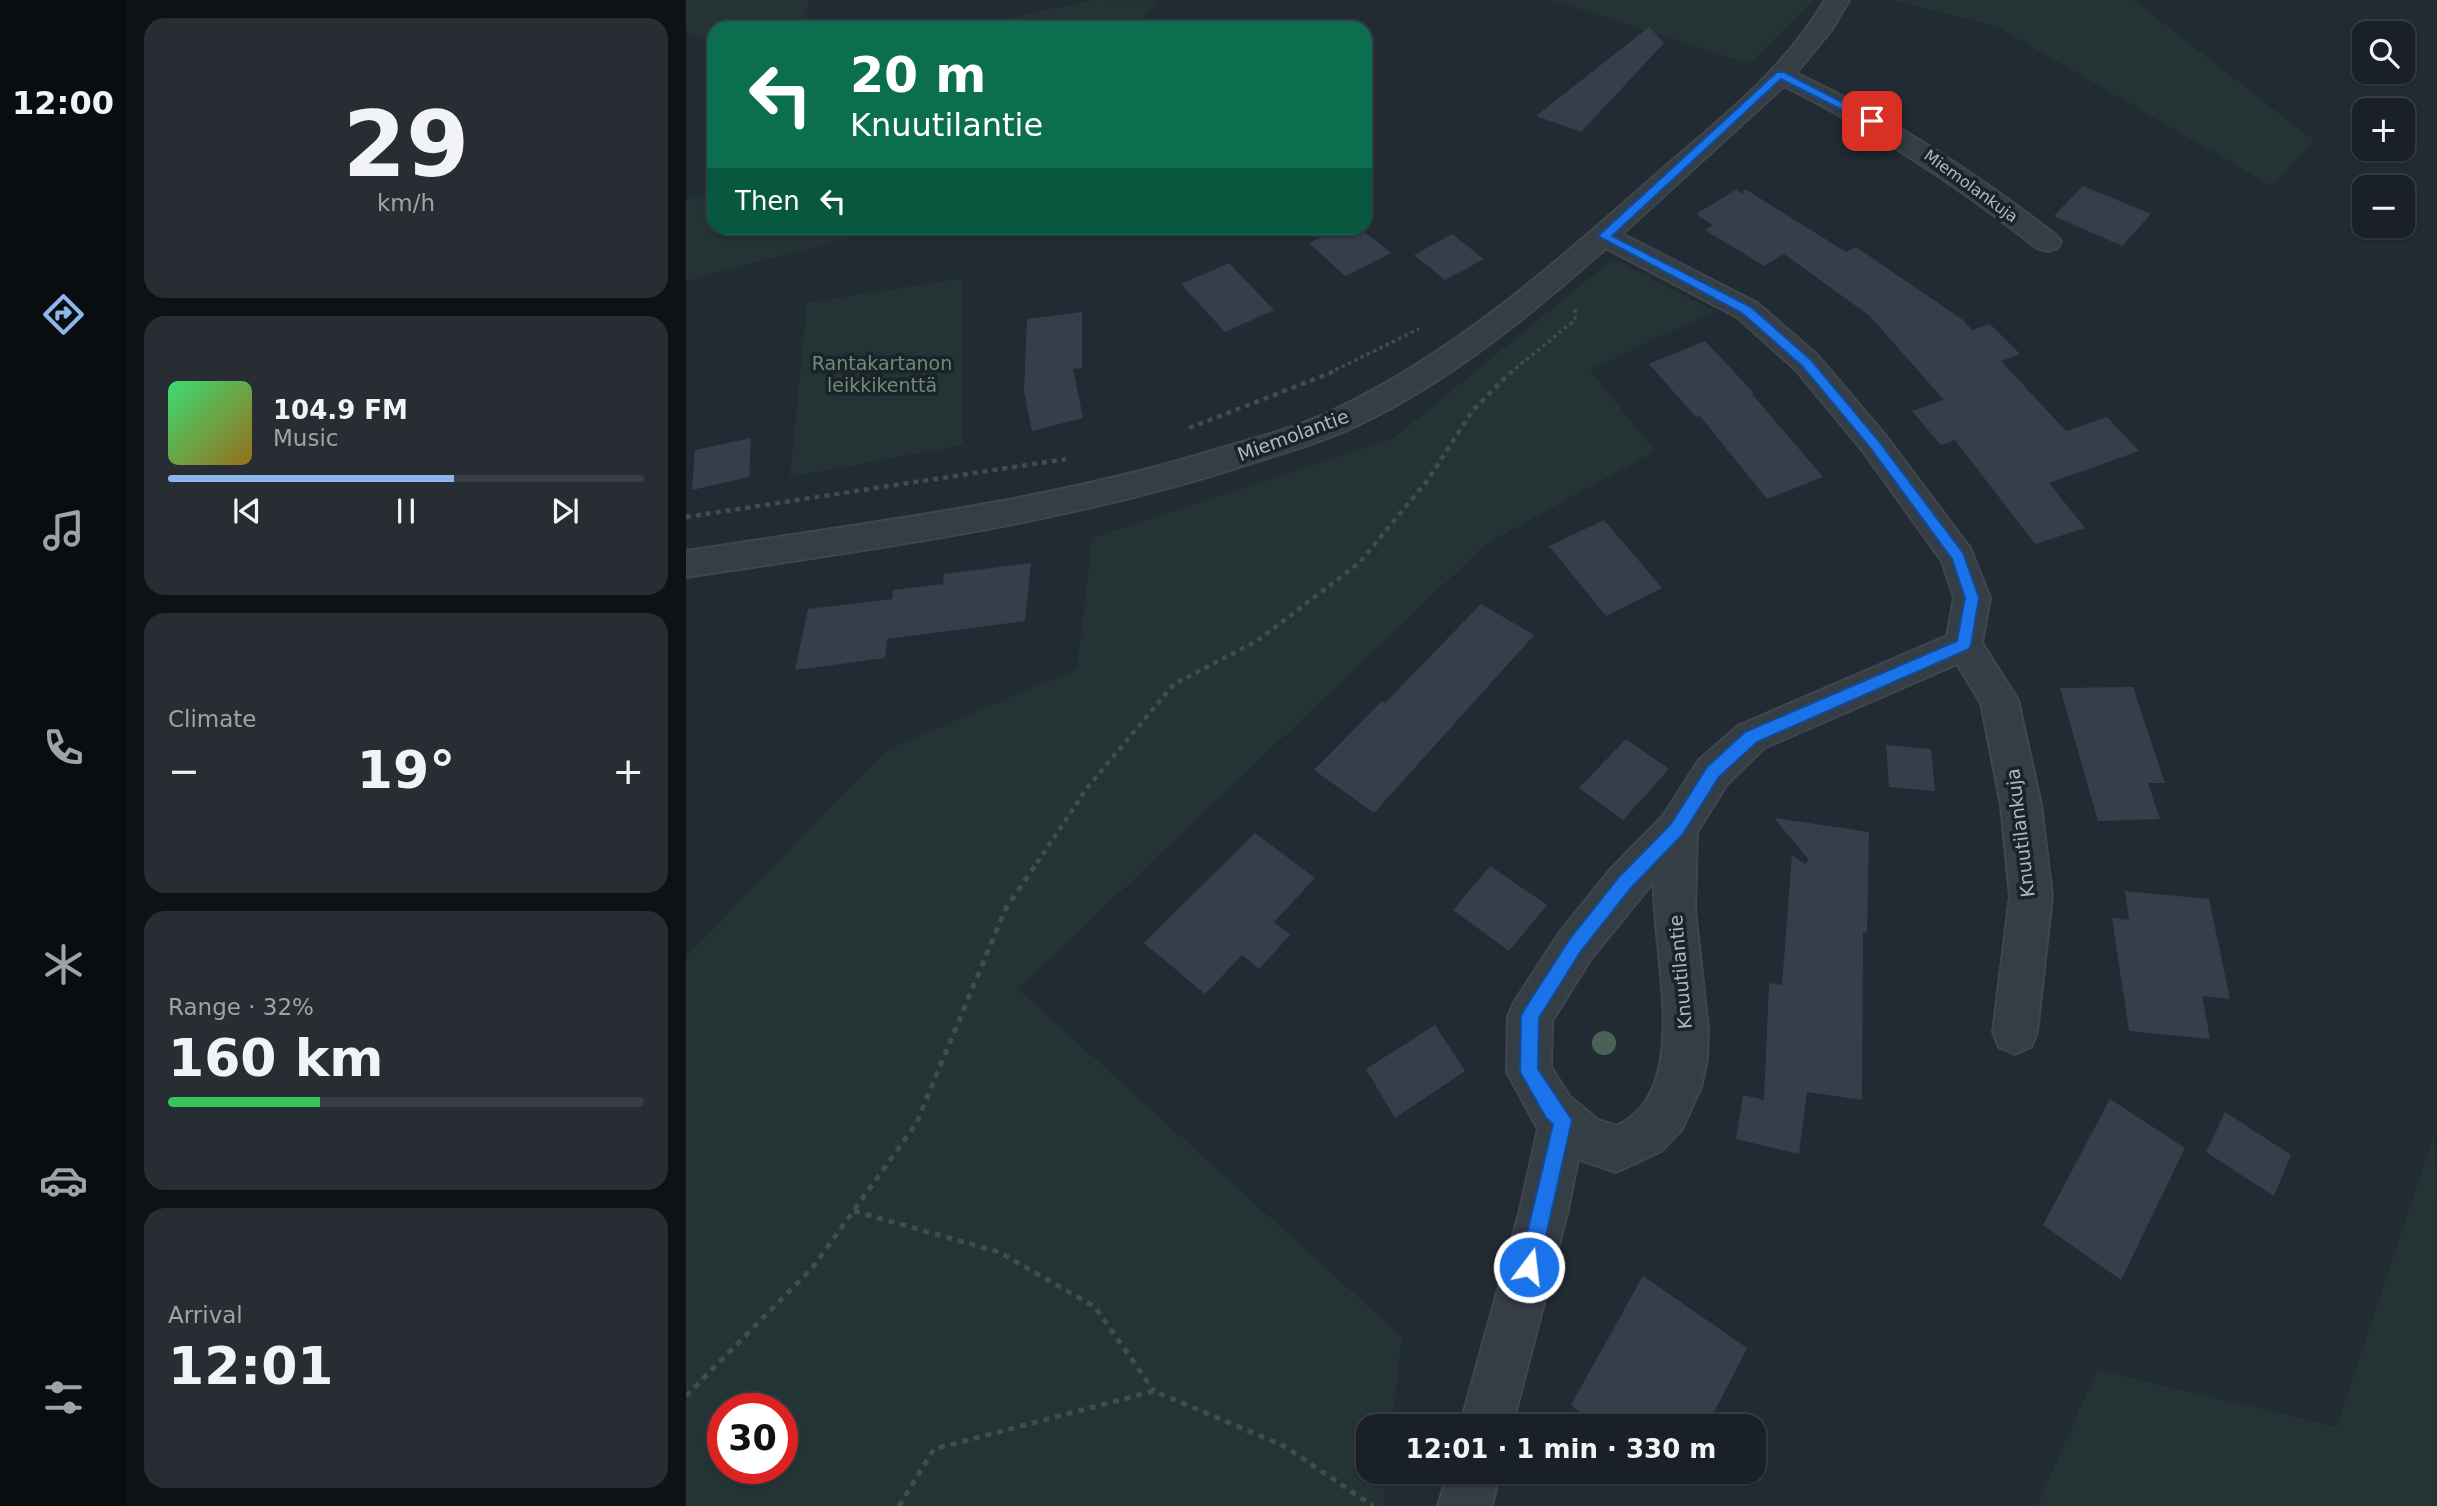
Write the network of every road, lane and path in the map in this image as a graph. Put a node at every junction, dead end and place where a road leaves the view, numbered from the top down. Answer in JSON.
{"nodes":[{"id":1,"x":1837,"y":0,"type":"edge"},
{"id":2,"x":1780,"y":75,"type":"junction"},
{"id":3,"x":1604,"y":236,"type":"junction"},
{"id":4,"x":2047,"y":242,"type":"dead end"},
{"id":5,"x":1569,"y":266,"type":"junction"},
{"id":6,"x":1421,"y":328,"type":"dead end"},
{"id":7,"x":1181,"y":431,"type":"dead end"},
{"id":8,"x":1073,"y":458,"type":"dead end"},
{"id":9,"x":686,"y":517,"type":"edge"},
{"id":10,"x":686,"y":564,"type":"edge"},
{"id":11,"x":1964,"y":645,"type":"junction"},
{"id":12,"x":1677,"y":829,"type":"junction"},
{"id":13,"x":2015,"y":1032,"type":"dead end"},
{"id":14,"x":1563,"y":1120,"type":"junction"},
{"id":15,"x":853,"y":1211,"type":"junction"},
{"id":16,"x":1154,"y":1391,"type":"junction"},
{"id":17,"x":686,"y":1396,"type":"edge"},
{"id":18,"x":1489,"y":1414,"type":"edge"},
{"id":19,"x":1471,"y":1484,"type":"edge"},
{"id":20,"x":899,"y":1506,"type":"edge"},
{"id":21,"x":1373,"y":1506,"type":"edge"},
{"id":22,"x":1465,"y":1506,"type":"edge"}],
"edges":[{"from":1,"to":2,"type":"street","name":"Miemolantie"},
{"from":2,"to":3,"type":"street","name":"Miemolantie"},
{"from":2,"to":4,"type":"street","name":"Miemolankuja"},
{"from":3,"to":5,"type":"street","name":"Miemolantie"},
{"from":3,"to":11,"type":"street"},
{"from":5,"to":10,"type":"street","name":"Miemolantie"},
{"from":5,"to":15,"type":"path"},
{"from":6,"to":7,"type":"path"},
{"from":8,"to":9,"type":"path"},
{"from":11,"to":12,"type":"street","name":"Knuutilantie"},
{"from":11,"to":13,"type":"street","name":"Knuutilankuja"},
{"from":12,"to":14,"type":"street","name":"Knuutilantie"},
{"from":12,"to":14,"type":"street","name":"Knuutilantie"},
{"from":14,"to":18,"type":"street"},
{"from":15,"to":16,"type":"path"},
{"from":15,"to":17,"type":"path"},
{"from":16,"to":20,"type":"path"},
{"from":16,"to":21,"type":"path"},
{"from":19,"to":22,"type":"street"}]}
